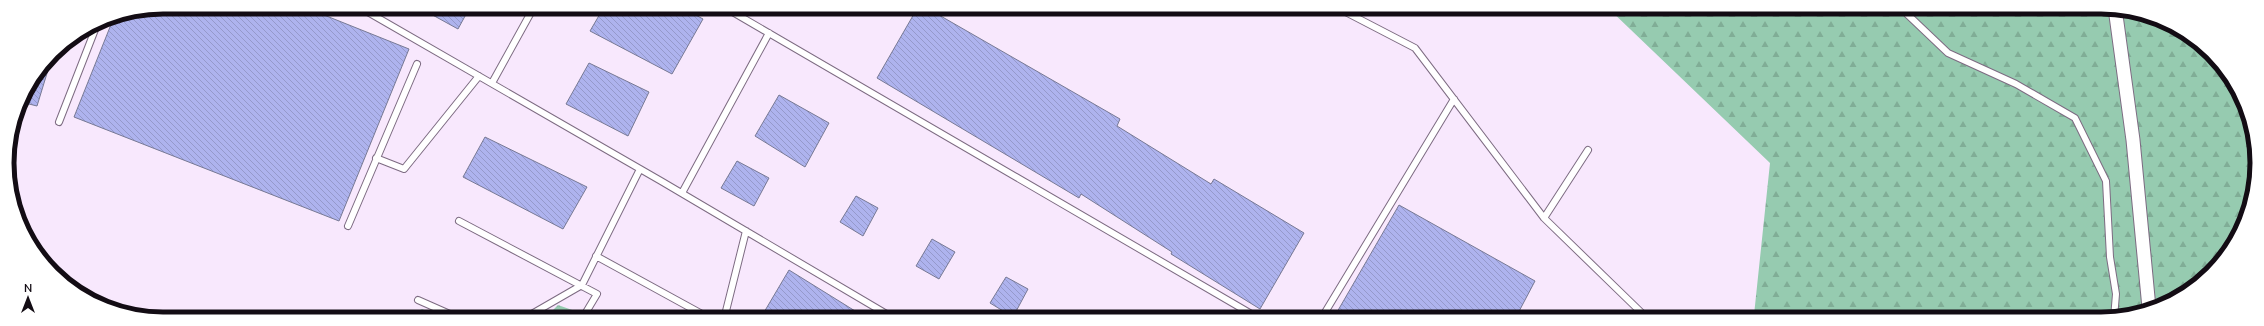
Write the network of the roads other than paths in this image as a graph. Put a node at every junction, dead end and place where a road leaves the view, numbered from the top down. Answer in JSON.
{"nodes":[{"id":1,"x":371,"y":14,"type":"edge"},
{"id":2,"x":530,"y":14,"type":"edge"},
{"id":3,"x":736,"y":14,"type":"edge"},
{"id":4,"x":1350,"y":14,"type":"edge"},
{"id":5,"x":1907,"y":14,"type":"edge"},
{"id":6,"x":2116,"y":15,"type":"edge"},
{"id":7,"x":95,"y":30,"type":"edge"},
{"id":8,"x":769,"y":33,"type":"junction"},
{"id":9,"x":417,"y":64,"type":"dead end"},
{"id":10,"x":479,"y":76,"type":"junction"},
{"id":11,"x":492,"y":83,"type":"junction"},
{"id":12,"x":1454,"y":99,"type":"junction"},
{"id":13,"x":59,"y":122,"type":"dead end"},
{"id":14,"x":1588,"y":150,"type":"dead end"},
{"id":15,"x":376,"y":158,"type":"junction"},
{"id":16,"x":640,"y":169,"type":"junction"},
{"id":17,"x":682,"y":193,"type":"junction"},
{"id":18,"x":1544,"y":218,"type":"junction"},
{"id":19,"x":458,"y":221,"type":"dead end"},
{"id":20,"x":348,"y":226,"type":"dead end"},
{"id":21,"x":746,"y":231,"type":"junction"},
{"id":22,"x":596,"y":256,"type":"junction"},
{"id":23,"x":582,"y":285,"type":"junction"},
{"id":24,"x":418,"y":300,"type":"dead end"},
{"id":25,"x":2149,"y":304,"type":"edge"},
{"id":26,"x":445,"y":312,"type":"edge"},
{"id":27,"x":535,"y":312,"type":"edge"},
{"id":28,"x":586,"y":312,"type":"edge"},
{"id":29,"x":698,"y":312,"type":"edge"},
{"id":30,"x":726,"y":312,"type":"edge"},
{"id":31,"x":883,"y":312,"type":"edge"},
{"id":32,"x":1248,"y":312,"type":"edge"},
{"id":33,"x":1325,"y":312,"type":"edge"},
{"id":34,"x":1641,"y":312,"type":"edge"},
{"id":35,"x":2115,"y":312,"type":"edge"}],
"edges":[{"from":1,"to":10,"type":"lane"},
{"from":2,"to":11,"type":"lane"},
{"from":3,"to":8,"type":"lane"},
{"from":4,"to":12,"type":"lane"},
{"from":5,"to":35,"type":"lane"},
{"from":6,"to":25,"type":"street"},
{"from":7,"to":13,"type":"lane"},
{"from":8,"to":17,"type":"lane"},
{"from":8,"to":32,"type":"lane"},
{"from":9,"to":15,"type":"lane"},
{"from":10,"to":11,"type":"lane"},
{"from":10,"to":15,"type":"lane"},
{"from":11,"to":16,"type":"lane"},
{"from":12,"to":18,"type":"lane"},
{"from":12,"to":33,"type":"lane"},
{"from":14,"to":18,"type":"lane"},
{"from":15,"to":20,"type":"lane"},
{"from":16,"to":17,"type":"lane"},
{"from":16,"to":22,"type":"lane"},
{"from":17,"to":21,"type":"lane"},
{"from":18,"to":34,"type":"lane"},
{"from":19,"to":23,"type":"lane"},
{"from":21,"to":30,"type":"lane"},
{"from":21,"to":31,"type":"lane"},
{"from":22,"to":23,"type":"lane"},
{"from":22,"to":29,"type":"lane"},
{"from":23,"to":27,"type":"lane"},
{"from":23,"to":28,"type":"lane"},
{"from":24,"to":26,"type":"lane"}]}
